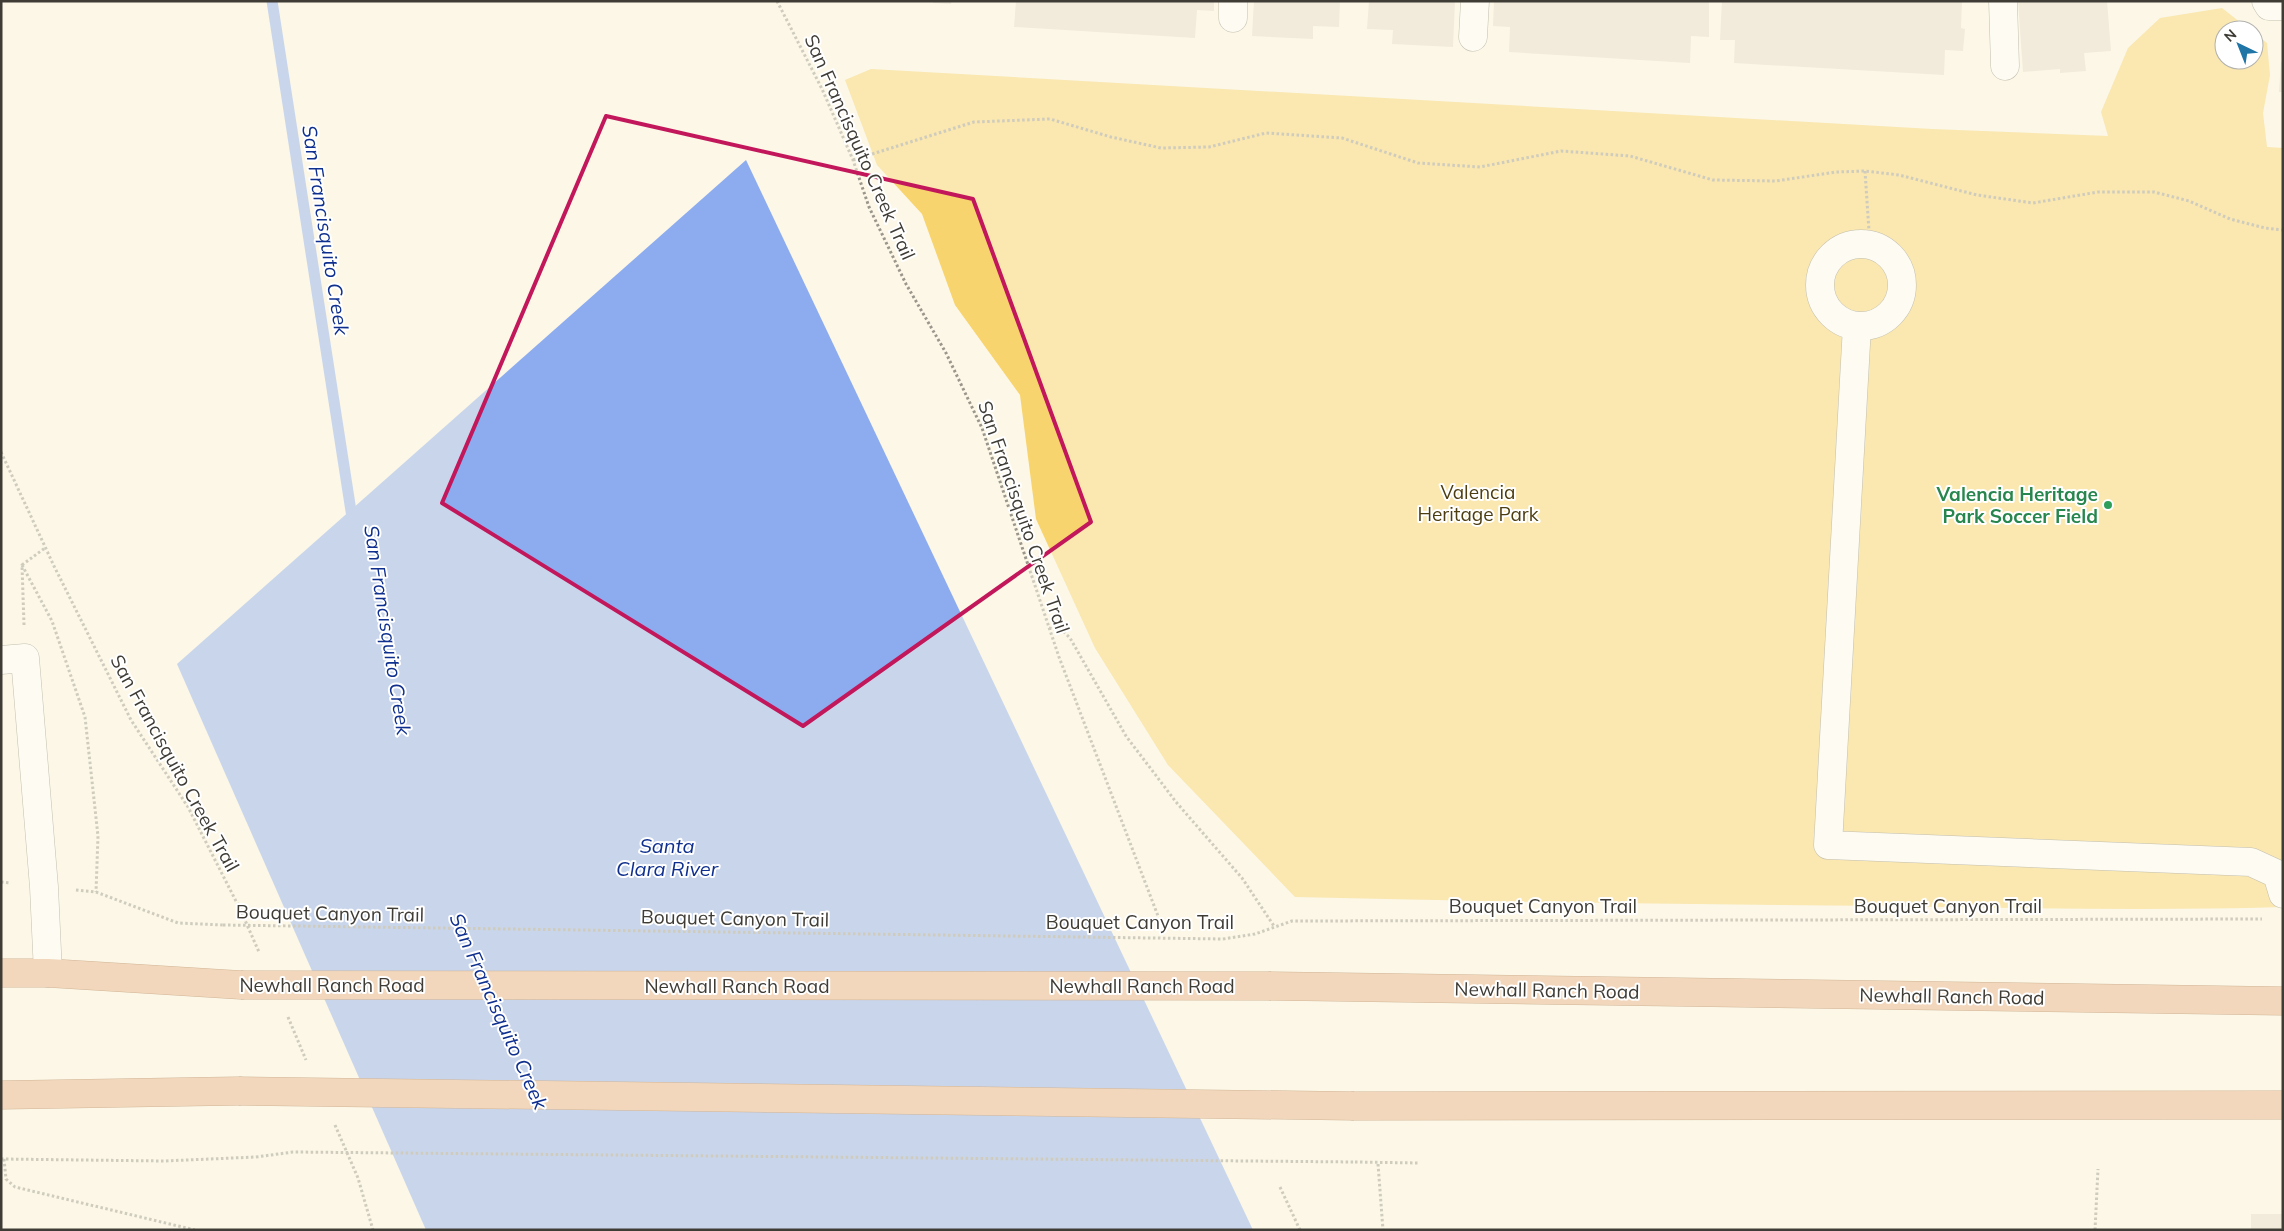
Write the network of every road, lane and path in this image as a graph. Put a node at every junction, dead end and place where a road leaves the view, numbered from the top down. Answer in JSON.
{"nodes":[{"id":1,"x":777,"y":1,"type":"edge"},
{"id":2,"x":1475,"y":1,"type":"edge"},
{"id":3,"x":2003,"y":1,"type":"edge"},
{"id":4,"x":2266,"y":1,"type":"edge"},
{"id":5,"x":2283,"y":6,"type":"edge"},
{"id":6,"x":1473,"y":37,"type":"dead end"},
{"id":7,"x":2005,"y":66,"type":"dead end"},
{"id":8,"x":854,"y":160,"type":"junction"},
{"id":9,"x":1864,"y":171,"type":"junction"},
{"id":10,"x":2283,"y":230,"type":"edge"},
{"id":11,"x":1870,"y":246,"type":"junction"},
{"id":12,"x":1857,"y":326,"type":"junction"},
{"id":13,"x":1,"y":452,"type":"edge"},
{"id":14,"x":46,"y":548,"type":"junction"},
{"id":15,"x":22,"y":564,"type":"junction"},
{"id":16,"x":1048,"y":627,"type":"junction"},
{"id":17,"x":13,"y":659,"type":"edge"},
{"id":18,"x":1,"y":882,"type":"edge"},
{"id":19,"x":44,"y":887,"type":"junction"},
{"id":20,"x":96,"y":892,"type":"junction"},
{"id":21,"x":2283,"y":894,"type":"edge"},
{"id":22,"x":1158,"y":916,"type":"dead end"},
{"id":23,"x":2263,"y":919,"type":"dead end"},
{"id":24,"x":1274,"y":927,"type":"junction"},
{"id":25,"x":260,"y":954,"type":"dead end"},
{"id":26,"x":1,"y":973,"type":"edge"},
{"id":27,"x":48,"y":973,"type":"junction"},
{"id":28,"x":2283,"y":1001,"type":"edge"},
{"id":29,"x":287,"y":1016,"type":"dead end"},
{"id":30,"x":307,"y":1061,"type":"dead end"},
{"id":31,"x":1,"y":1095,"type":"edge"},
{"id":32,"x":2283,"y":1105,"type":"edge"},
{"id":33,"x":334,"y":1124,"type":"dead end"},
{"id":34,"x":2,"y":1159,"type":"edge"},
{"id":35,"x":1418,"y":1163,"type":"dead end"},
{"id":36,"x":1378,"y":1164,"type":"junction"},
{"id":37,"x":2098,"y":1169,"type":"dead end"},
{"id":38,"x":1280,"y":1187,"type":"dead end"},
{"id":39,"x":195,"y":1230,"type":"edge"},
{"id":40,"x":373,"y":1230,"type":"edge"},
{"id":41,"x":1300,"y":1230,"type":"edge"},
{"id":42,"x":1383,"y":1230,"type":"edge"},
{"id":43,"x":2094,"y":1230,"type":"edge"}],
"edges":[{"from":1,"to":8,"type":"path","name":"San Francisquito Creek Trail"},
{"from":2,"to":6,"type":"street"},
{"from":3,"to":7,"type":"street"},
{"from":4,"to":5,"type":"street"},
{"from":8,"to":9,"type":"path"},
{"from":8,"to":16,"type":"path","name":"San Francisquito Creek Trail"},
{"from":9,"to":10,"type":"path"},
{"from":9,"to":11,"type":"path"},
{"from":11,"to":12,"type":"street"},
{"from":11,"to":12,"type":"street"},
{"from":12,"to":21,"type":"street"},
{"from":13,"to":14,"type":"path","name":"San Francisquito Creek Trail"},
{"from":14,"to":15,"type":"path"},
{"from":14,"to":25,"type":"path","name":"San Francisquito Creek Trail"},
{"from":15,"to":17,"type":"path"},
{"from":15,"to":20,"type":"path"},
{"from":16,"to":22,"type":"path","name":"San Francisquito Creek Trail"},
{"from":16,"to":24,"type":"path"},
{"from":17,"to":19,"type":"street"},
{"from":18,"to":19,"type":"path","name":"Bouquet Canyon Trail"},
{"from":19,"to":20,"type":"path","name":"Bouquet Canyon Trail"},
{"from":19,"to":27,"type":"street"},
{"from":20,"to":24,"type":"path","name":"Bouquet Canyon Trail","bridge":true},
{"from":23,"to":24,"type":"path","name":"Bouquet Canyon Trail"},
{"from":26,"to":27,"type":"main road","name":"Newhall Ranch Road"},
{"from":27,"to":28,"type":"main road","name":"Newhall Ranch Road","bridge":true},
{"from":29,"to":30,"type":"path"},
{"from":31,"to":32,"type":"main road","bridge":true},
{"from":33,"to":40,"type":"path"},
{"from":34,"to":36,"type":"path","bridge":true},
{"from":34,"to":39,"type":"path"},
{"from":35,"to":36,"type":"path"},
{"from":36,"to":42,"type":"path"},
{"from":37,"to":43,"type":"path"},
{"from":38,"to":41,"type":"path"}]}
